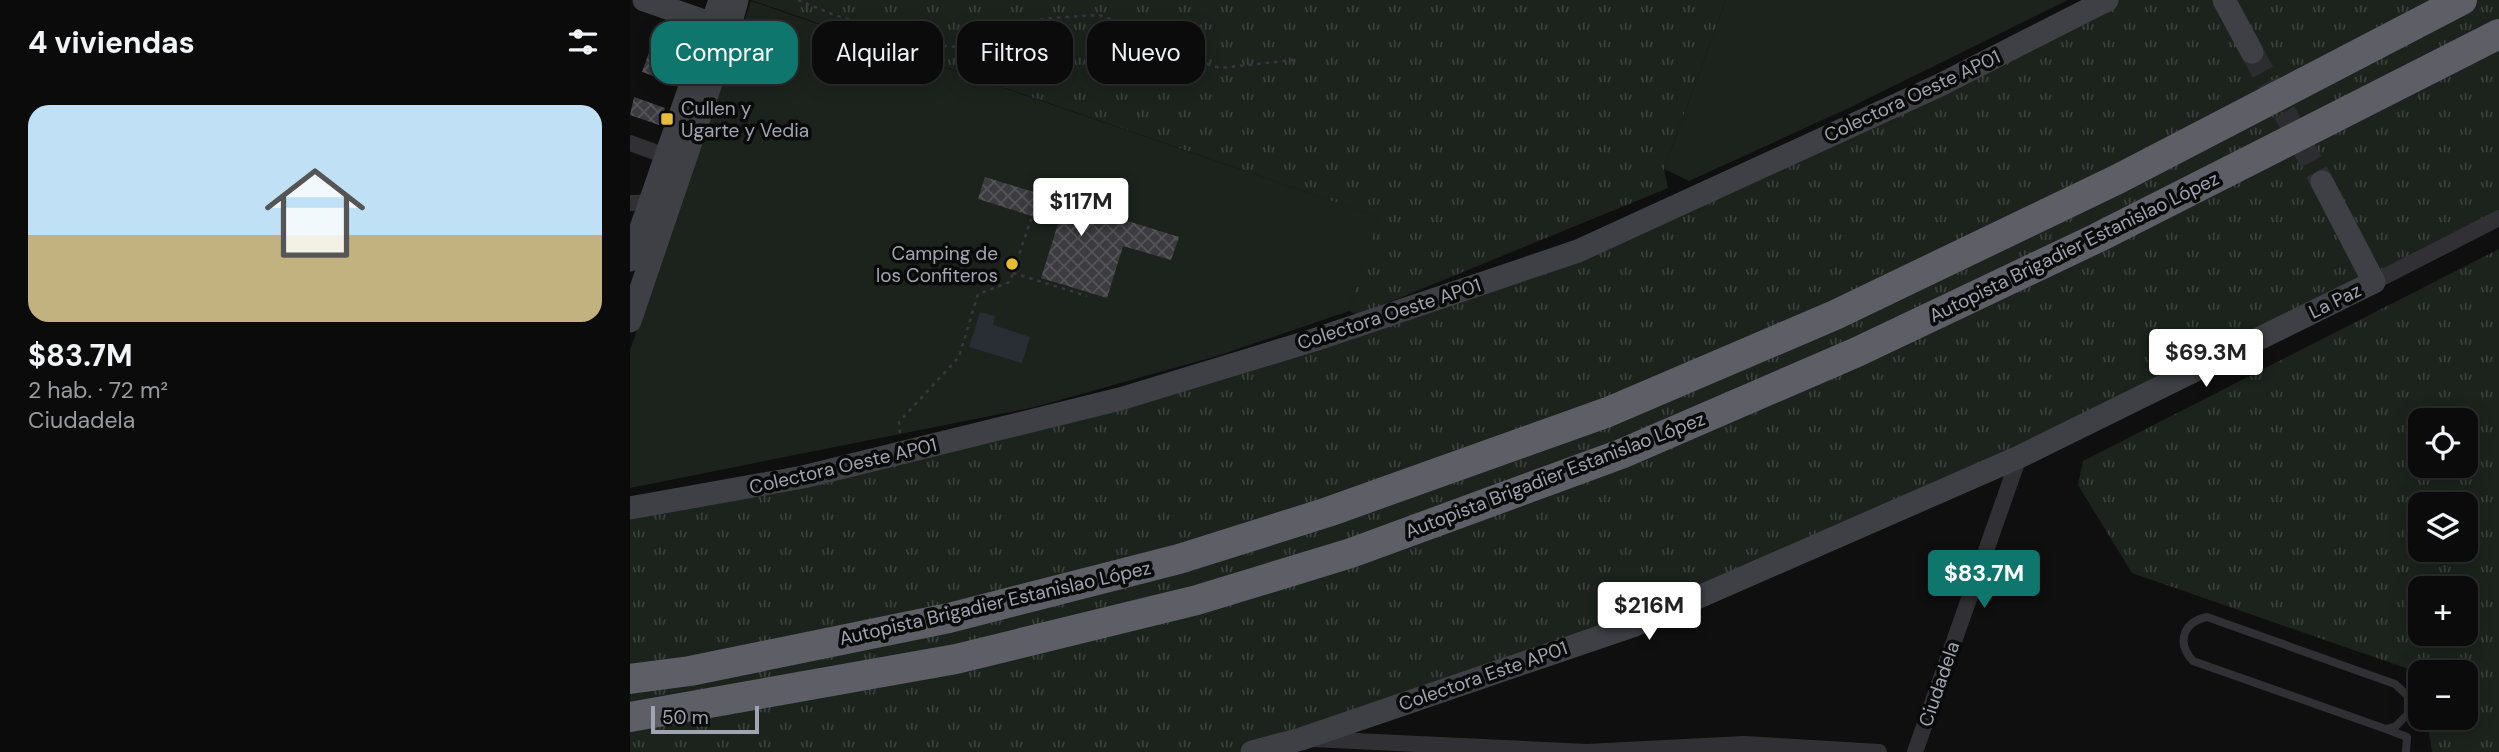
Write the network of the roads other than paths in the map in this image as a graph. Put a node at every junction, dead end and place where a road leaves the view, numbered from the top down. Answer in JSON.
{"nodes":[{"id":1,"x":644,"y":0,"type":"edge"},
{"id":2,"x":720,"y":0,"type":"edge"},
{"id":3,"x":737,"y":0,"type":"edge"},
{"id":4,"x":2107,"y":0,"type":"edge"},
{"id":5,"x":2224,"y":0,"type":"edge"},
{"id":6,"x":2462,"y":0,"type":"edge"},
{"id":7,"x":703,"y":21,"type":"edge"},
{"id":8,"x":720,"y":21,"type":"edge"},
{"id":9,"x":724,"y":21,"type":"edge"},
{"id":10,"x":2499,"y":34,"type":"edge"},
{"id":11,"x":2252,"y":52,"type":"tunnel mouth"},
{"id":12,"x":701,"y":84,"type":"edge"},
{"id":13,"x":630,"y":143,"type":"edge"},
{"id":14,"x":675,"y":159,"type":"junction"},
{"id":15,"x":2322,"y":182,"type":"tunnel mouth"},
{"id":16,"x":650,"y":203,"type":"edge"},
{"id":17,"x":2499,"y":218,"type":"edge"},
{"id":18,"x":630,"y":260,"type":"edge"},
{"id":19,"x":2374,"y":282,"type":"junction"},
{"id":20,"x":630,"y":321,"type":"edge"},
{"id":21,"x":2019,"y":457,"type":"junction"},
{"id":22,"x":630,"y":508,"type":"edge"},
{"id":23,"x":630,"y":679,"type":"edge"},
{"id":24,"x":630,"y":717,"type":"edge"},
{"id":25,"x":2386,"y":729,"type":"junction"},
{"id":26,"x":1301,"y":739,"type":"junction"},
{"id":27,"x":1252,"y":752,"type":"edge"},
{"id":28,"x":1879,"y":752,"type":"edge"},
{"id":29,"x":1915,"y":752,"type":"edge"},
{"id":30,"x":2406,"y":752,"type":"edge"}],
"edges":[{"from":1,"to":7,"type":"street"},
{"from":2,"to":8,"type":"street"},
{"from":3,"to":9,"type":"street"},
{"from":4,"to":22,"type":"street","name":"Colectora Oeste AP01"},
{"from":5,"to":11,"type":"street"},
{"from":6,"to":23,"type":"highway","name":"Autopista Brigadier Estanislao López"},
{"from":10,"to":24,"type":"highway","name":"Autopista Brigadier Estanislao López"},
{"from":12,"to":14,"type":"street"},
{"from":13,"to":14,"type":"street"},
{"from":14,"to":16,"type":"street"},
{"from":15,"to":19,"type":"street"},
{"from":16,"to":18,"type":"street"},
{"from":16,"to":20,"type":"street"},
{"from":17,"to":19,"type":"street","name":"La Paz"},
{"from":19,"to":21,"type":"street","name":"La Paz"},
{"from":21,"to":26,"type":"street","name":"Colectora Este AP01"},
{"from":21,"to":29,"type":"street","name":"Ciudadela"},
{"from":25,"to":25,"type":"lane"},
{"from":25,"to":30,"type":"lane"},
{"from":26,"to":27,"type":"street","name":"Colectora Este AP01"},
{"from":26,"to":28,"type":"street"}]}
